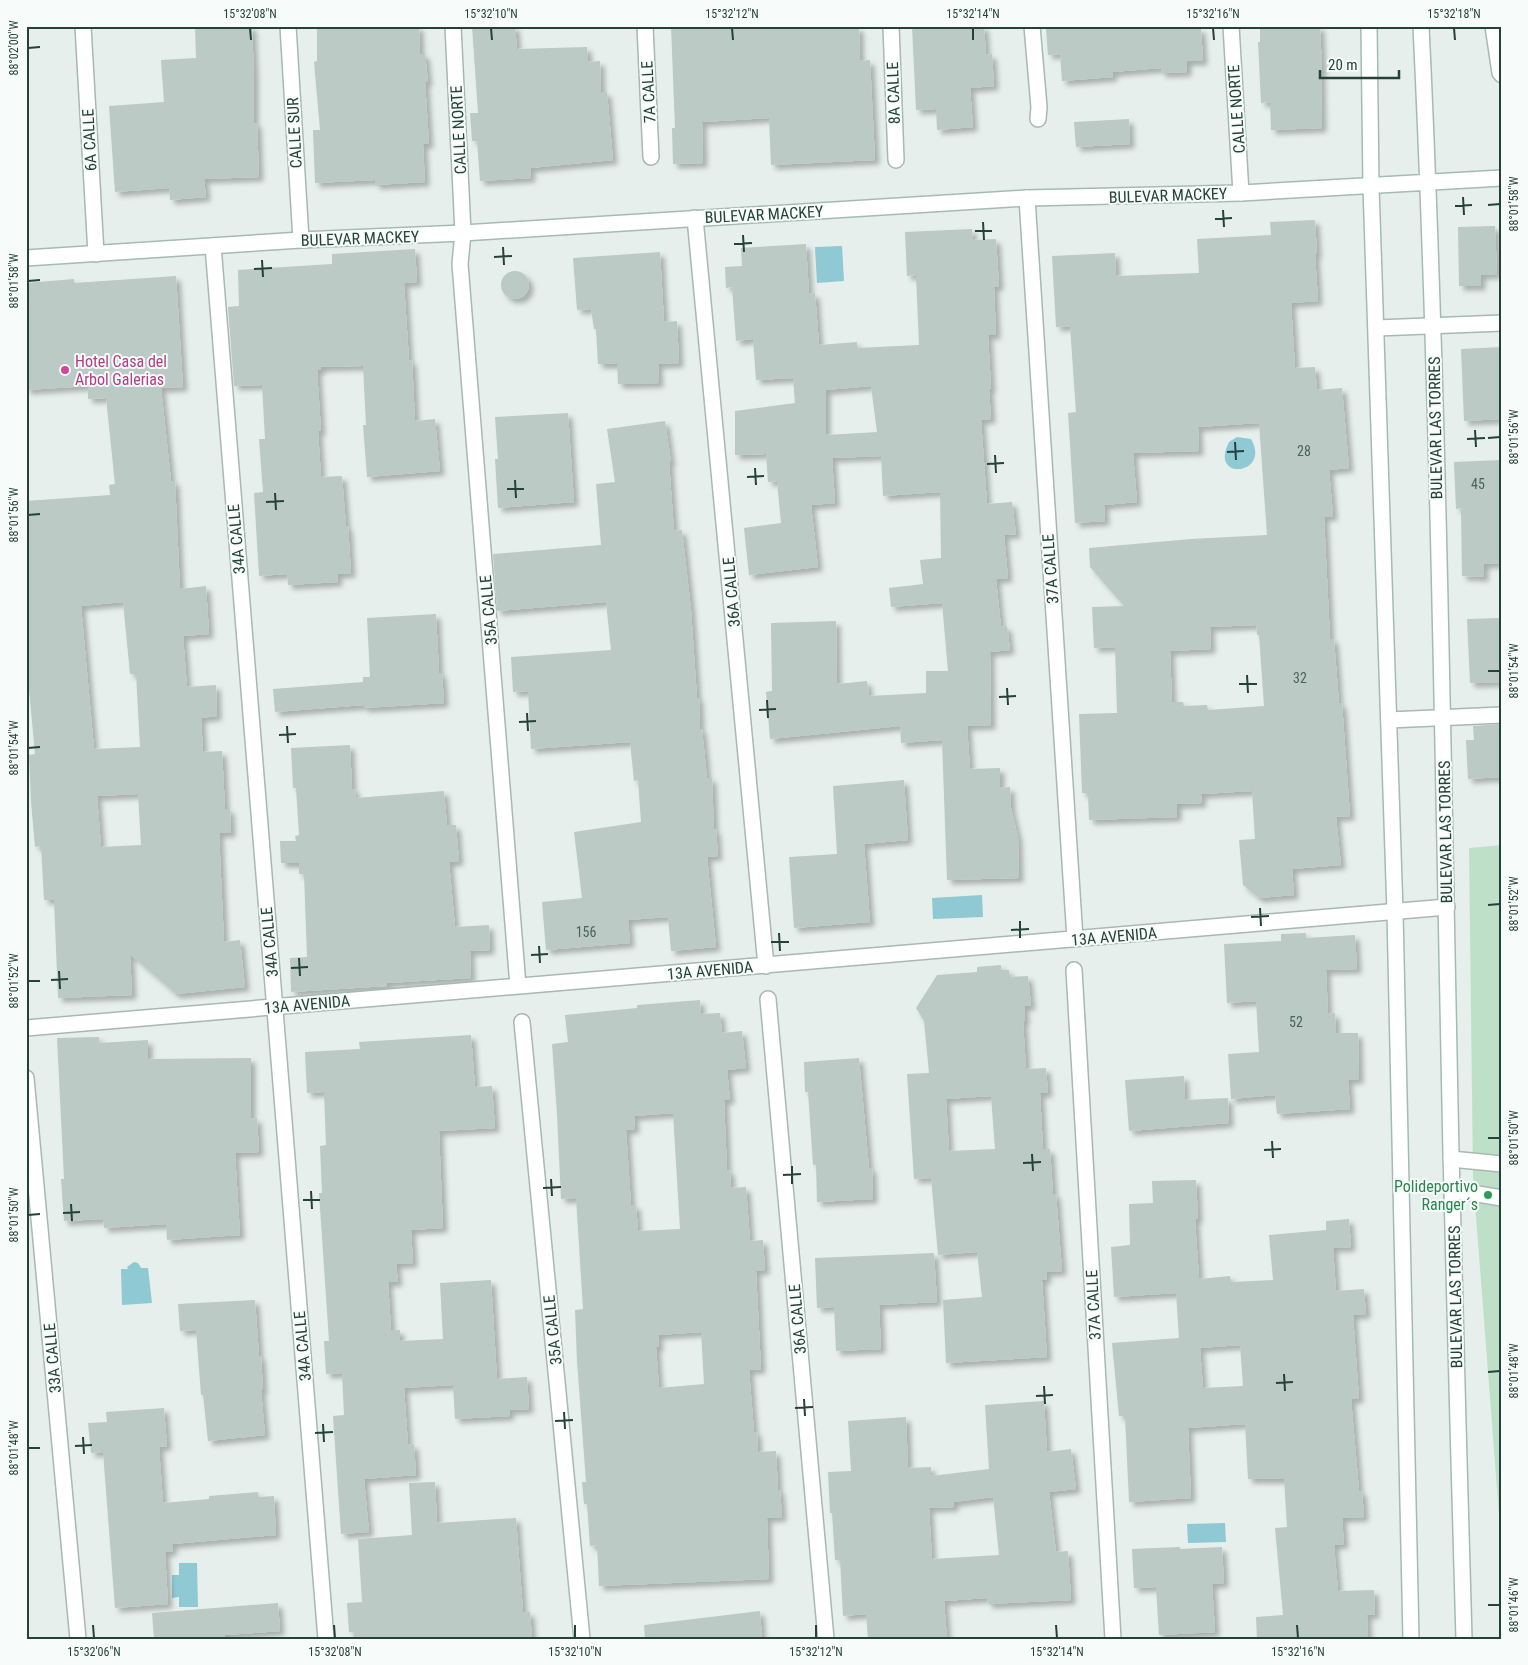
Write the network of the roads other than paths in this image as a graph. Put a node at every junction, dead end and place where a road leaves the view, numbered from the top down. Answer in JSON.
{"nodes":[{"id":1,"x":83,"y":26,"type":"edge"},
{"id":2,"x":288,"y":26,"type":"edge"},
{"id":3,"x":453,"y":26,"type":"edge"},
{"id":4,"x":645,"y":26,"type":"edge"},
{"id":5,"x":890,"y":26,"type":"edge"},
{"id":6,"x":1032,"y":26,"type":"edge"},
{"id":7,"x":1231,"y":26,"type":"edge"},
{"id":8,"x":1369,"y":26,"type":"edge"},
{"id":9,"x":1421,"y":26,"type":"edge"},
{"id":10,"x":1492,"y":26,"type":"edge"},
{"id":11,"x":1502,"y":75,"type":"edge"},
{"id":12,"x":1038,"y":119,"type":"dead end"},
{"id":13,"x":651,"y":157,"type":"dead end"},
{"id":14,"x":896,"y":160,"type":"dead end"},
{"id":15,"x":1502,"y":178,"type":"edge"},
{"id":16,"x":1428,"y":182,"type":"junction"},
{"id":17,"x":1371,"y":186,"type":"junction"},
{"id":18,"x":1241,"y":193,"type":"junction"},
{"id":19,"x":1027,"y":198,"type":"junction"},
{"id":20,"x":695,"y":218,"type":"junction"},
{"id":21,"x":463,"y":233,"type":"junction"},
{"id":22,"x":301,"y":240,"type":"junction"},
{"id":23,"x":213,"y":246,"type":"junction"},
{"id":24,"x":96,"y":254,"type":"junction"},
{"id":25,"x":26,"y":258,"type":"edge"},
{"id":26,"x":1502,"y":323,"type":"edge"},
{"id":27,"x":1433,"y":325,"type":"junction"},
{"id":28,"x":1377,"y":328,"type":"junction"},
{"id":29,"x":1502,"y":715,"type":"edge"},
{"id":30,"x":1442,"y":719,"type":"junction"},
{"id":31,"x":1389,"y":720,"type":"junction"},
{"id":32,"x":1447,"y":907,"type":"junction"},
{"id":33,"x":1395,"y":912,"type":"junction"},
{"id":34,"x":1075,"y":939,"type":"junction"},
{"id":35,"x":766,"y":966,"type":"junction"},
{"id":36,"x":1074,"y":970,"type":"dead end"},
{"id":37,"x":518,"y":986,"type":"junction"},
{"id":38,"x":768,"y":999,"type":"dead end"},
{"id":39,"x":274,"y":1007,"type":"junction"},
{"id":40,"x":522,"y":1022,"type":"dead end"},
{"id":41,"x":26,"y":1028,"type":"edge"},
{"id":42,"x":26,"y":1078,"type":"edge"},
{"id":43,"x":1451,"y":1159,"type":"junction"},
{"id":44,"x":1502,"y":1164,"type":"edge"},
{"id":45,"x":1453,"y":1190,"type":"junction"},
{"id":46,"x":1502,"y":1198,"type":"edge"},
{"id":47,"x":78,"y":1639,"type":"edge"},
{"id":48,"x":326,"y":1639,"type":"edge"},
{"id":49,"x":582,"y":1639,"type":"edge"},
{"id":50,"x":826,"y":1639,"type":"edge"},
{"id":51,"x":1113,"y":1639,"type":"edge"},
{"id":52,"x":1411,"y":1639,"type":"edge"},
{"id":53,"x":1464,"y":1639,"type":"edge"}],
"edges":[{"from":1,"to":24,"type":"street","name":"6A CALLE"},
{"from":2,"to":22,"type":"street","name":"CALLE SUR"},
{"from":3,"to":21,"type":"street","name":"CALLE NORTE"},
{"from":4,"to":13,"type":"street","name":"7A CALLE"},
{"from":5,"to":14,"type":"street","name":"8A CALLE"},
{"from":6,"to":12,"type":"street"},
{"from":7,"to":18,"type":"street","name":"CALLE NORTE"},
{"from":8,"to":17,"type":"street"},
{"from":9,"to":16,"type":"street","name":"BULEVAR LAS TORRES"},
{"from":10,"to":11,"type":"street"},
{"from":15,"to":16,"type":"street","name":"BULEVAR MACKEY"},
{"from":16,"to":17,"type":"street","name":"BULEVAR MACKEY"},
{"from":16,"to":27,"type":"street","name":"BULEVAR LAS TORRES"},
{"from":17,"to":18,"type":"street","name":"BULEVAR MACKEY"},
{"from":17,"to":28,"type":"street"},
{"from":18,"to":19,"type":"street","name":"BULEVAR MACKEY"},
{"from":19,"to":20,"type":"street","name":"BULEVAR MACKEY"},
{"from":19,"to":34,"type":"street","name":"37A CALLE"},
{"from":20,"to":21,"type":"street","name":"BULEVAR MACKEY"},
{"from":20,"to":35,"type":"street","name":"36A CALLE"},
{"from":21,"to":22,"type":"street","name":"BULEVAR MACKEY"},
{"from":21,"to":37,"type":"street","name":"35A CALLE"},
{"from":22,"to":23,"type":"street","name":"BULEVAR MACKEY"},
{"from":23,"to":24,"type":"street","name":"BULEVAR MACKEY"},
{"from":23,"to":39,"type":"street","name":"34A CALLE"},
{"from":24,"to":25,"type":"street","name":"BULEVAR MACKEY"},
{"from":26,"to":27,"type":"street"},
{"from":27,"to":28,"type":"street"},
{"from":27,"to":30,"type":"street","name":"BULEVAR LAS TORRES"},
{"from":28,"to":31,"type":"street"},
{"from":29,"to":30,"type":"street"},
{"from":30,"to":31,"type":"street"},
{"from":30,"to":32,"type":"street","name":"BULEVAR LAS TORRES"},
{"from":31,"to":33,"type":"street"},
{"from":32,"to":33,"type":"street","name":"13A AVENIDA"},
{"from":32,"to":43,"type":"street","name":"BULEVAR LAS TORRES"},
{"from":33,"to":34,"type":"street","name":"13A AVENIDA"},
{"from":33,"to":52,"type":"street"},
{"from":34,"to":35,"type":"street","name":"13A AVENIDA"},
{"from":35,"to":37,"type":"street","name":"13A AVENIDA"},
{"from":36,"to":51,"type":"street","name":"37A CALLE"},
{"from":37,"to":39,"type":"street","name":"13A AVENIDA"},
{"from":38,"to":50,"type":"street","name":"36A CALLE"},
{"from":39,"to":41,"type":"street","name":"13A AVENIDA"},
{"from":39,"to":48,"type":"street","name":"34A CALLE"},
{"from":40,"to":49,"type":"street","name":"35A CALLE"},
{"from":42,"to":47,"type":"street","name":"33A CALLE"},
{"from":43,"to":44,"type":"street"},
{"from":43,"to":45,"type":"street","name":"BULEVAR LAS TORRES"},
{"from":45,"to":46,"type":"street"},
{"from":45,"to":53,"type":"street","name":"BULEVAR LAS TORRES"}]}
